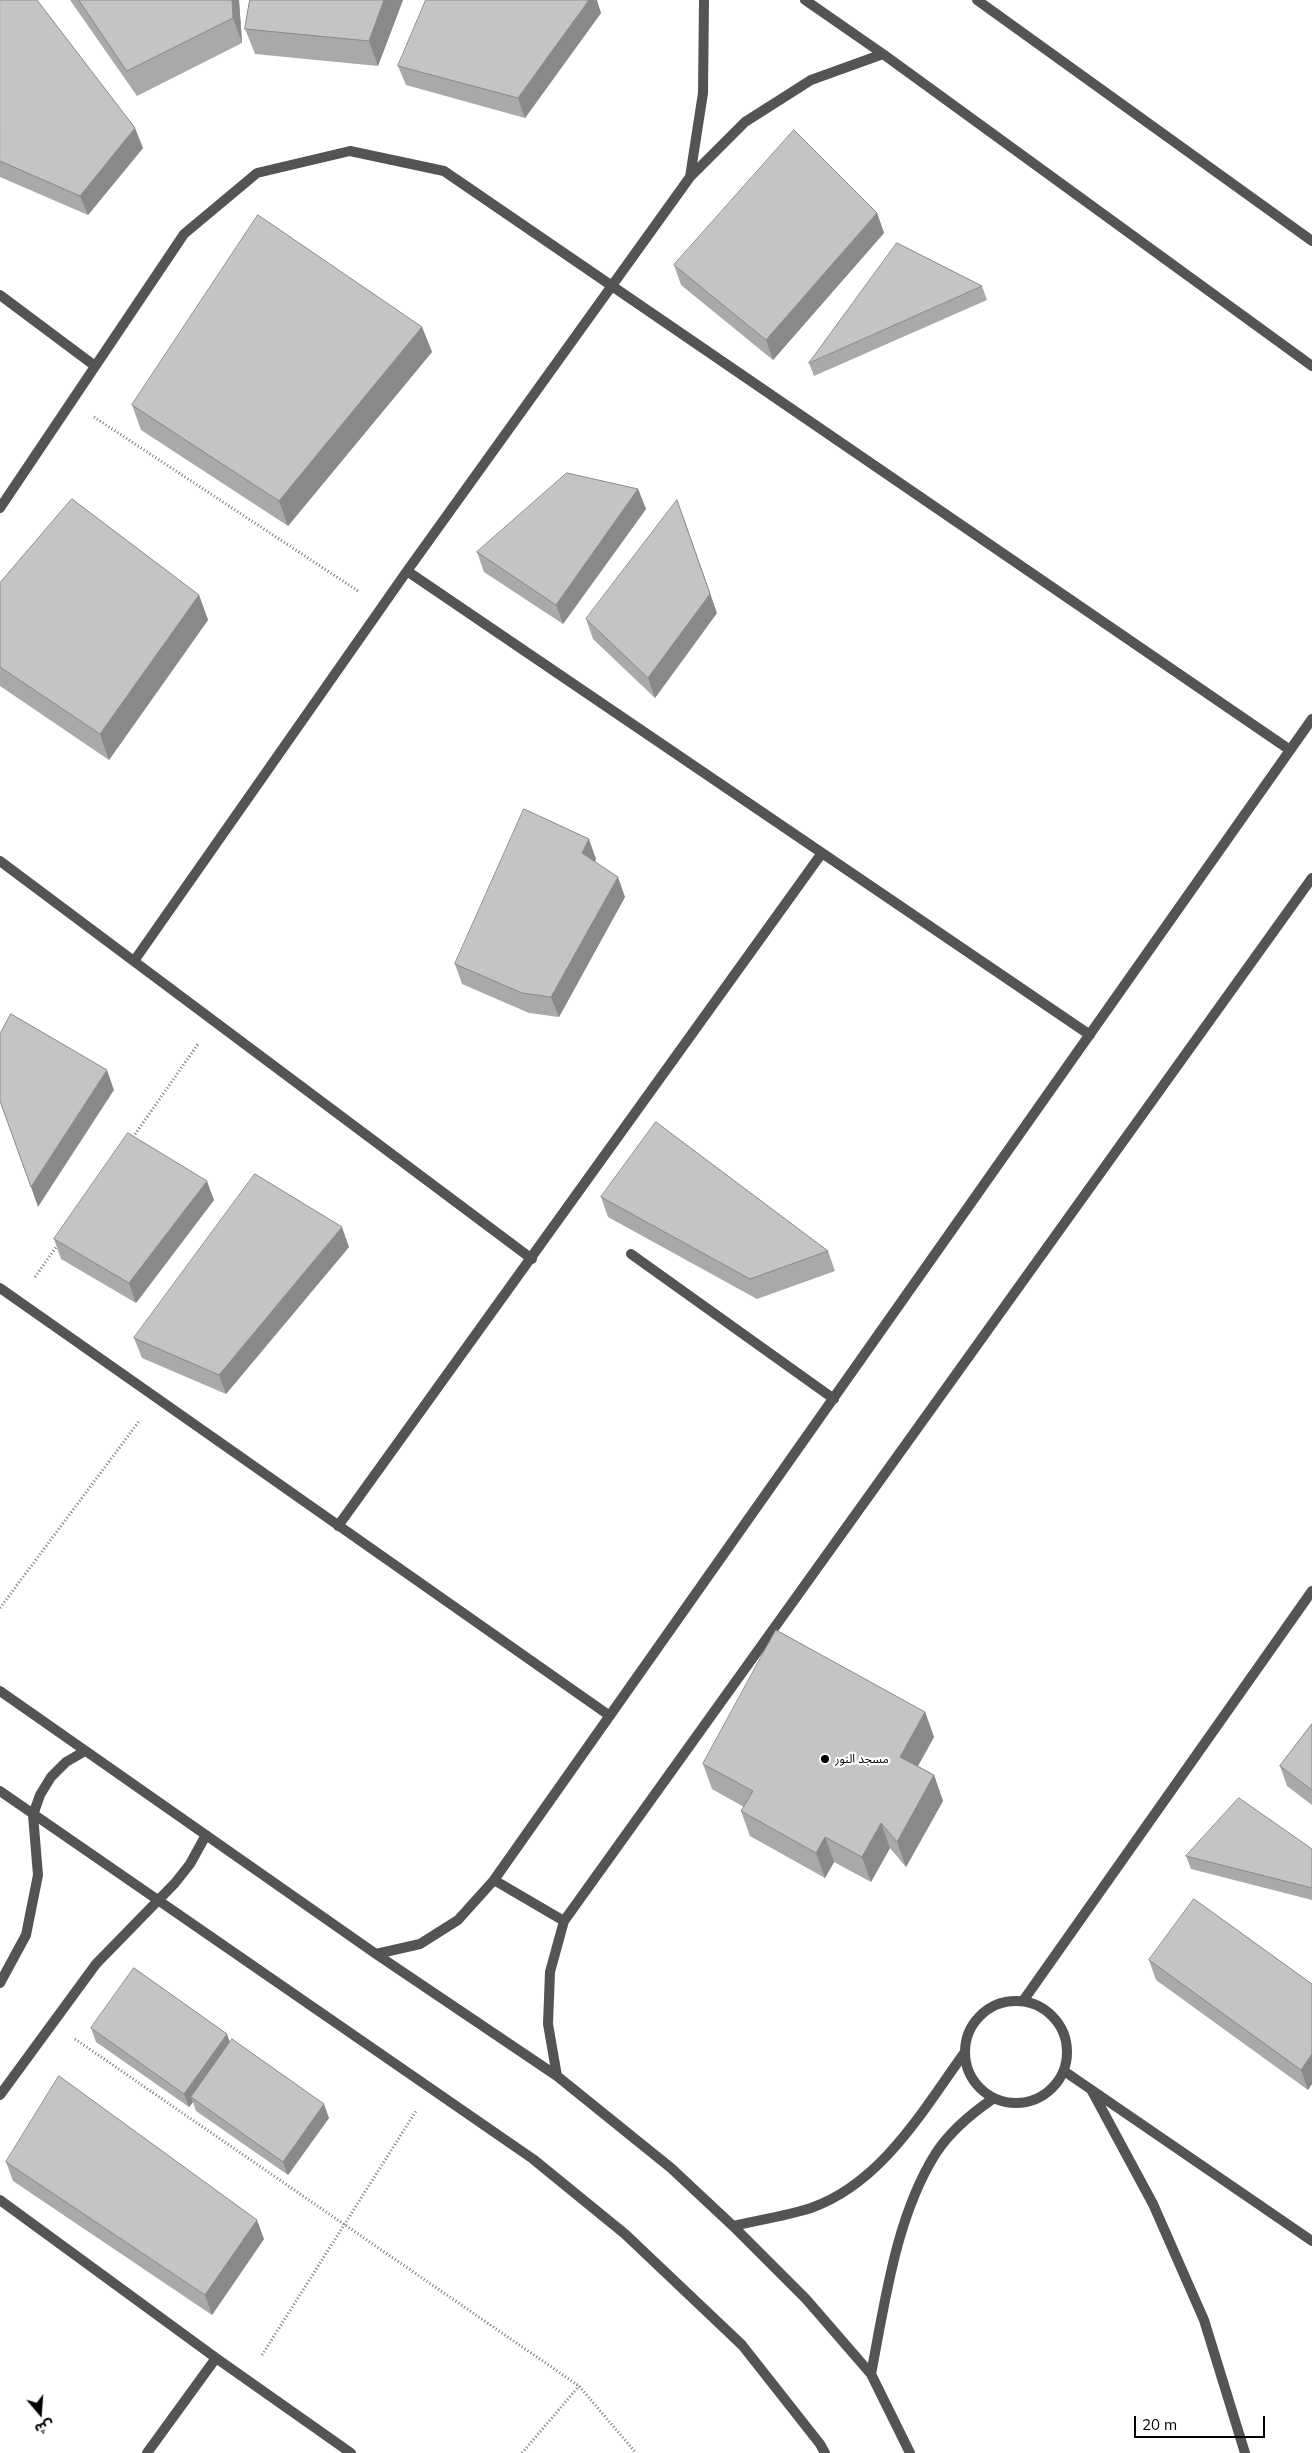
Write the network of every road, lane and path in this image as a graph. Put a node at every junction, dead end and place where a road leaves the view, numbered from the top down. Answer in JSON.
{"nodes":[{"id":1,"x":704,"y":0,"type":"edge"},
{"id":2,"x":805,"y":0,"type":"edge"},
{"id":3,"x":977,"y":0,"type":"edge"},
{"id":4,"x":883,"y":54,"type":"junction"},
{"id":5,"x":690,"y":177,"type":"junction"},
{"id":6,"x":1312,"y":241,"type":"edge"},
{"id":7,"x":612,"y":286,"type":"junction"},
{"id":8,"x":0,"y":295,"type":"edge"},
{"id":9,"x":95,"y":366,"type":"junction"},
{"id":10,"x":1312,"y":366,"type":"edge"},
{"id":11,"x":71,"y":402,"type":"junction"},
{"id":12,"x":0,"y":508,"type":"edge"},
{"id":13,"x":407,"y":571,"type":"junction"},
{"id":14,"x":382,"y":606,"type":"junction"},
{"id":15,"x":1312,"y":719,"type":"edge"},
{"id":16,"x":1290,"y":750,"type":"junction"},
{"id":17,"x":822,"y":853,"type":"junction"},
{"id":18,"x":0,"y":861,"type":"edge"},
{"id":19,"x":1312,"y":878,"type":"edge"},
{"id":20,"x":134,"y":961,"type":"junction"},
{"id":21,"x":214,"y":1021,"type":"junction"},
{"id":22,"x":1090,"y":1035,"type":"junction"},
{"id":23,"x":130,"y":1141,"type":"edge"},
{"id":24,"x":63,"y":1237,"type":"edge"},
{"id":25,"x":631,"y":1254,"type":"dead end"},
{"id":26,"x":532,"y":1259,"type":"junction"},
{"id":27,"x":0,"y":1288,"type":"edge"},
{"id":28,"x":19,"y":1301,"type":"junction"},
{"id":29,"x":157,"y":1398,"type":"junction"},
{"id":30,"x":834,"y":1398,"type":"junction"},
{"id":31,"x":338,"y":1526,"type":"junction"},
{"id":32,"x":1312,"y":1592,"type":"edge"},
{"id":33,"x":0,"y":1608,"type":"edge"},
{"id":34,"x":0,"y":1691,"type":"edge"},
{"id":35,"x":610,"y":1716,"type":"junction"},
{"id":36,"x":84,"y":1751,"type":"junction"},
{"id":37,"x":0,"y":1791,"type":"edge"},
{"id":38,"x":33,"y":1814,"type":"junction"},
{"id":39,"x":206,"y":1835,"type":"junction"},
{"id":40,"x":494,"y":1880,"type":"junction"},
{"id":41,"x":159,"y":1901,"type":"junction"},
{"id":42,"x":564,"y":1921,"type":"junction"},
{"id":43,"x":376,"y":1954,"type":"junction"},
{"id":44,"x":0,"y":1983,"type":"edge"},
{"id":45,"x":1023,"y":2001,"type":"junction"},
{"id":46,"x":52,"y":2023,"type":"junction"},
{"id":47,"x":965,"y":2052,"type":"junction"},
{"id":48,"x":1064,"y":2071,"type":"junction"},
{"id":49,"x":557,"y":2076,"type":"junction"},
{"id":50,"x":430,"y":2089,"type":"junction"},
{"id":51,"x":1092,"y":2091,"type":"junction"},
{"id":52,"x":0,"y":2095,"type":"edge"},
{"id":53,"x":994,"y":2098,"type":"junction"},
{"id":54,"x":0,"y":2200,"type":"edge"},
{"id":55,"x":345,"y":2224,"type":"junction"},
{"id":56,"x":733,"y":2226,"type":"junction"},
{"id":57,"x":1310,"y":2236,"type":"edge"},
{"id":58,"x":216,"y":2358,"type":"junction"},
{"id":59,"x":871,"y":2374,"type":"junction"},
{"id":60,"x":247,"y":2379,"type":"junction"},
{"id":61,"x":579,"y":2386,"type":"junction"},
{"id":62,"x":147,"y":2453,"type":"edge"},
{"id":63,"x":352,"y":2453,"type":"edge"},
{"id":64,"x":522,"y":2453,"type":"edge"},
{"id":65,"x":636,"y":2453,"type":"edge"},
{"id":66,"x":825,"y":2453,"type":"edge"},
{"id":67,"x":910,"y":2453,"type":"edge"},
{"id":68,"x":1245,"y":2453,"type":"edge"}],
"edges":[{"from":1,"to":5,"type":"street"},
{"from":2,"to":4,"type":"street"},
{"from":3,"to":6,"type":"street"},
{"from":4,"to":5,"type":"street"},
{"from":4,"to":10,"type":"street"},
{"from":5,"to":7,"type":"street"},
{"from":7,"to":9,"type":"street"},
{"from":7,"to":13,"type":"street"},
{"from":7,"to":16,"type":"street"},
{"from":8,"to":9,"type":"street"},
{"from":9,"to":11,"type":"street"},
{"from":11,"to":12,"type":"street"},
{"from":11,"to":14,"type":"path"},
{"from":13,"to":14,"type":"street"},
{"from":13,"to":17,"type":"street"},
{"from":14,"to":20,"type":"street"},
{"from":15,"to":16,"type":"street"},
{"from":16,"to":22,"type":"street"},
{"from":17,"to":22,"type":"street"},
{"from":17,"to":26,"type":"street"},
{"from":18,"to":20,"type":"street"},
{"from":19,"to":42,"type":"street"},
{"from":20,"to":21,"type":"street"},
{"from":21,"to":23,"type":"path"},
{"from":21,"to":26,"type":"street"},
{"from":22,"to":30,"type":"street"},
{"from":24,"to":28,"type":"path"},
{"from":25,"to":30,"type":"street"},
{"from":26,"to":31,"type":"street"},
{"from":27,"to":28,"type":"street"},
{"from":28,"to":29,"type":"street"},
{"from":29,"to":31,"type":"street"},
{"from":29,"to":33,"type":"path"},
{"from":30,"to":35,"type":"street"},
{"from":31,"to":35,"type":"street"},
{"from":32,"to":45,"type":"street"},
{"from":34,"to":36,"type":"street"},
{"from":35,"to":40,"type":"street"},
{"from":36,"to":38,"type":"street"},
{"from":36,"to":39,"type":"street"},
{"from":37,"to":38,"type":"street"},
{"from":38,"to":41,"type":"street"},
{"from":38,"to":44,"type":"street"},
{"from":39,"to":41,"type":"street"},
{"from":39,"to":43,"type":"street"},
{"from":40,"to":42,"type":"street"},
{"from":40,"to":43,"type":"street"},
{"from":41,"to":46,"type":"street"},
{"from":41,"to":50,"type":"street"},
{"from":42,"to":49,"type":"street"},
{"from":43,"to":49,"type":"street"},
{"from":45,"to":47,"type":"street"},
{"from":45,"to":48,"type":"street"},
{"from":46,"to":52,"type":"street"},
{"from":46,"to":55,"type":"path"},
{"from":47,"to":53,"type":"street"},
{"from":47,"to":56,"type":"street"},
{"from":48,"to":51,"type":"street"},
{"from":48,"to":53,"type":"street"},
{"from":49,"to":56,"type":"street"},
{"from":50,"to":55,"type":"path"},
{"from":50,"to":66,"type":"street"},
{"from":51,"to":57,"type":"street"},
{"from":51,"to":68,"type":"street"},
{"from":53,"to":59,"type":"street"},
{"from":54,"to":58,"type":"street"},
{"from":55,"to":60,"type":"path"},
{"from":55,"to":61,"type":"path"},
{"from":56,"to":59,"type":"street"},
{"from":58,"to":60,"type":"street"},
{"from":58,"to":62,"type":"street"},
{"from":59,"to":67,"type":"street"},
{"from":60,"to":63,"type":"street"},
{"from":61,"to":64,"type":"path"},
{"from":61,"to":65,"type":"path"}]}
